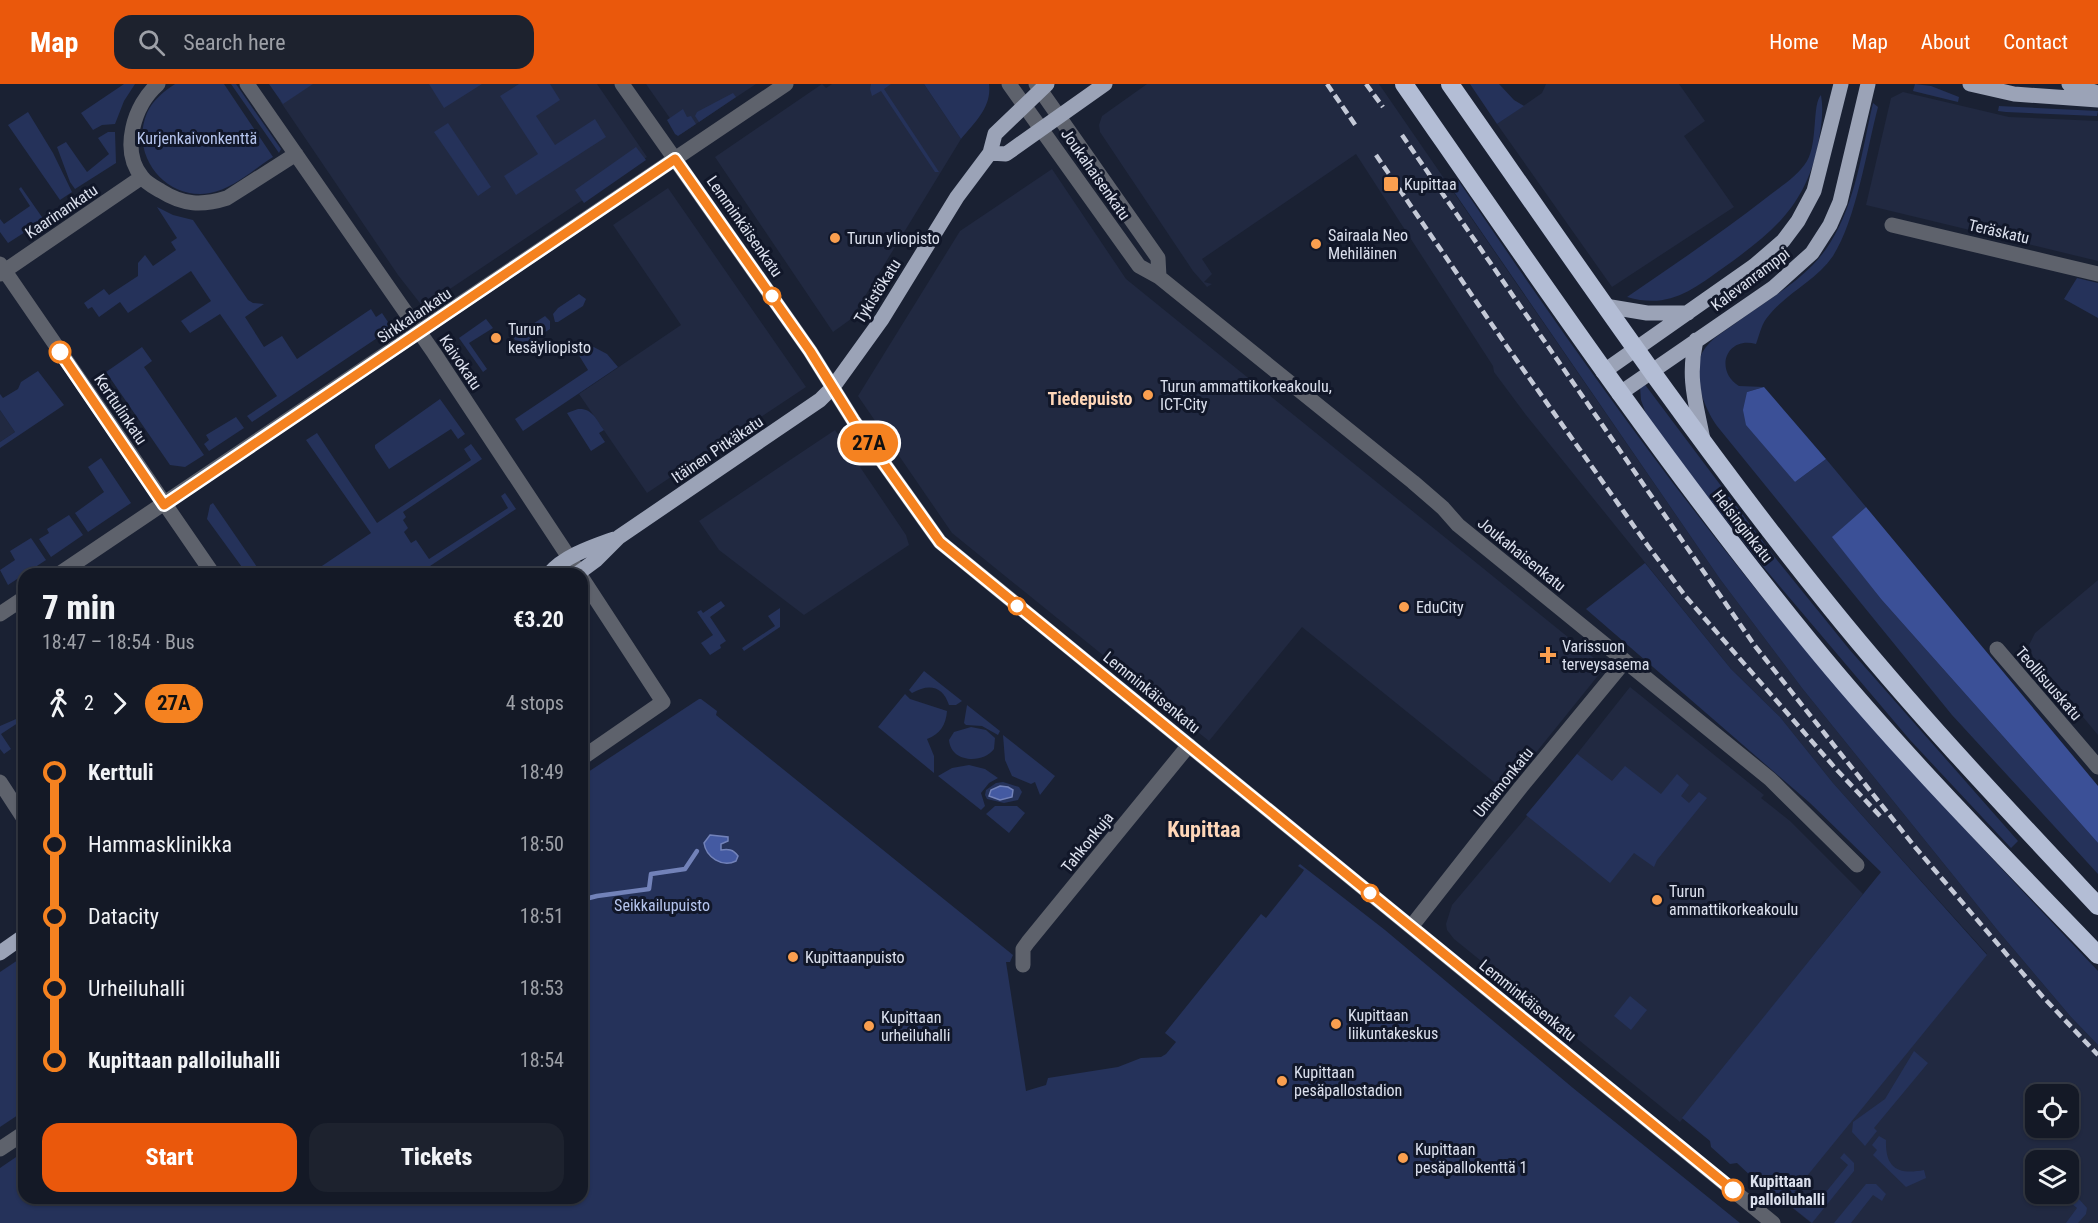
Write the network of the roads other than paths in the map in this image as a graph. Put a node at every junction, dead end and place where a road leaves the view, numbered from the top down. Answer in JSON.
{"nodes":[{"id":1,"x":158,"y":84,"type":"edge"},
{"id":2,"x":247,"y":84,"type":"edge"},
{"id":3,"x":622,"y":84,"type":"edge"},
{"id":4,"x":786,"y":84,"type":"edge"},
{"id":5,"x":1009,"y":84,"type":"edge"},
{"id":6,"x":1105,"y":84,"type":"edge"},
{"id":7,"x":1404,"y":84,"type":"edge"},
{"id":8,"x":1450,"y":84,"type":"edge"},
{"id":9,"x":1841,"y":84,"type":"edge"},
{"id":10,"x":1868,"y":84,"type":"edge"},
{"id":11,"x":1970,"y":84,"type":"edge"},
{"id":12,"x":2069,"y":84,"type":"edge"},
{"id":13,"x":1041,"y":86,"type":"edge"},
{"id":14,"x":2098,"y":93,"type":"edge"},
{"id":15,"x":2098,"y":100,"type":"edge"},
{"id":16,"x":1025,"y":104,"type":"junction"},
{"id":17,"x":1060,"y":115,"type":"junction"},
{"id":18,"x":1042,"y":127,"type":"junction"},
{"id":19,"x":990,"y":153,"type":"junction"},
{"id":20,"x":296,"y":154,"type":"junction"},
{"id":21,"x":675,"y":159,"type":"junction"},
{"id":22,"x":142,"y":177,"type":"junction"},
{"id":23,"x":1892,"y":225,"type":"dead end"},
{"id":24,"x":2,"y":269,"type":"edge"},
{"id":25,"x":2098,"y":274,"type":"edge"},
{"id":26,"x":1159,"y":277,"type":"junction"},
{"id":27,"x":1605,"y":306,"type":"junction"},
{"id":28,"x":1688,"y":313,"type":"junction"},
{"id":29,"x":419,"y":333,"type":"junction"},
{"id":30,"x":1696,"y":340,"type":"junction"},
{"id":31,"x":1635,"y":349,"type":"junction"},
{"id":32,"x":1651,"y":371,"type":"junction"},
{"id":33,"x":1603,"y":372,"type":"junction"},
{"id":34,"x":833,"y":387,"type":"junction"},
{"id":35,"x":1619,"y":394,"type":"junction"},
{"id":36,"x":1705,"y":446,"type":"junction"},
{"id":37,"x":164,"y":505,"type":"junction"},
{"id":38,"x":620,"y":537,"type":"junction"},
{"id":39,"x":571,"y":559,"type":"junction"},
{"id":40,"x":68,"y":568,"type":"edge"},
{"id":41,"x":209,"y":568,"type":"edge"},
{"id":42,"x":554,"y":568,"type":"edge"},
{"id":43,"x":576,"y":568,"type":"edge"},
{"id":44,"x":587,"y":568,"type":"edge"},
{"id":45,"x":588,"y":587,"type":"edge"},
{"id":46,"x":18,"y":602,"type":"edge"},
{"id":47,"x":0,"y":614,"type":"edge"},
{"id":48,"x":1997,"y":649,"type":"dead end"},
{"id":49,"x":1625,"y":661,"type":"junction"},
{"id":50,"x":1189,"y":745,"type":"junction"},
{"id":51,"x":588,"y":754,"type":"edge"},
{"id":52,"x":2098,"y":767,"type":"edge"},
{"id":53,"x":0,"y":782,"type":"edge"},
{"id":54,"x":18,"y":810,"type":"edge"},
{"id":55,"x":1857,"y":865,"type":"dead end"},
{"id":56,"x":2098,"y":906,"type":"edge"},
{"id":57,"x":1411,"y":927,"type":"junction"},
{"id":58,"x":18,"y":940,"type":"edge"},
{"id":59,"x":0,"y":952,"type":"edge"},
{"id":60,"x":2098,"y":955,"type":"edge"},
{"id":61,"x":1023,"y":964,"type":"dead end"},
{"id":62,"x":18,"y":1137,"type":"edge"},
{"id":63,"x":0,"y":1149,"type":"edge"},
{"id":64,"x":1773,"y":1223,"type":"edge"}],
"edges":[{"from":1,"to":22,"type":"street"},
{"from":2,"to":20,"type":"street","name":"Kaivokatu"},
{"from":3,"to":21,"type":"street","name":"Lemminkäisenkatu"},
{"from":4,"to":21,"type":"street","name":"Sirkkalankatu"},
{"from":5,"to":16,"type":"street","name":"Joukahaisenkatu"},
{"from":6,"to":17,"type":"main road"},
{"from":7,"to":33,"type":"highway","name":"Helsinginkatu"},
{"from":8,"to":27,"type":"highway","name":"Helsinginkatu"},
{"from":9,"to":28,"type":"main road","name":"Kalevanramppi"},
{"from":10,"to":30,"type":"main road","name":"Kalevanramppi"},
{"from":11,"to":15,"type":"main road"},
{"from":12,"to":14,"type":"main road"},
{"from":13,"to":16,"type":"main road","name":"Tykistökatu"},
{"from":13,"to":17,"type":"street","name":"Joukahaisenkatu"},
{"from":16,"to":18,"type":"street","name":"Joukahaisenkatu"},
{"from":16,"to":19,"type":"main road","name":"Tykistökatu"},
{"from":17,"to":18,"type":"main road"},
{"from":17,"to":26,"type":"street","name":"Joukahaisenkatu"},
{"from":18,"to":19,"type":"main road"},
{"from":18,"to":26,"type":"street","name":"Joukahaisenkatu"},
{"from":19,"to":34,"type":"main road","name":"Tykistökatu"},
{"from":20,"to":22,"type":"street"},
{"from":20,"to":29,"type":"street","name":"Kaivokatu"},
{"from":21,"to":29,"type":"street","name":"Sirkkalankatu"},
{"from":21,"to":34,"type":"street","name":"Lemminkäisenkatu"},
{"from":22,"to":24,"type":"street","name":"Kaarinankatu"},
{"from":23,"to":25,"type":"street","name":"Teräskatu"},
{"from":24,"to":37,"type":"street","name":"Kerttulinkatu"},
{"from":26,"to":49,"type":"street","name":"Joukahaisenkatu"},
{"from":27,"to":28,"type":"main road"},
{"from":27,"to":31,"type":"highway","name":"Helsinginkatu"},
{"from":28,"to":31,"type":"main road","name":"Kalevanramppi"},
{"from":29,"to":37,"type":"street","name":"Sirkkalankatu"},
{"from":29,"to":39,"type":"street","name":"Kaivokatu"},
{"from":30,"to":32,"type":"main road","name":"Kalevanramppi"},
{"from":30,"to":36,"type":"main road"},
{"from":31,"to":32,"type":"highway","name":"Helsinginkatu"},
{"from":31,"to":33,"type":"main road","name":"Kalevanramppi"},
{"from":32,"to":35,"type":"main road","name":"Kalevanramppi"},
{"from":32,"to":36,"type":"highway","name":"Helsinginkatu"},
{"from":33,"to":35,"type":"highway","name":"Helsinginkatu"},
{"from":34,"to":38,"type":"main road","name":"Itäinen Pitkäkatu"},
{"from":34,"to":50,"type":"street","name":"Lemminkäisenkatu"},
{"from":35,"to":60,"type":"highway","name":"Helsinginkatu"},
{"from":36,"to":56,"type":"highway","name":"Helsinginkatu"},
{"from":37,"to":40,"type":"street","name":"Sirkkalankatu"},
{"from":37,"to":41,"type":"street","name":"Kerttulinkatu"},
{"from":38,"to":39,"type":"main road","name":"Itäinen Pitkäkatu"},
{"from":38,"to":44,"type":"main road","name":"Itäinen Pitkäkatu"},
{"from":39,"to":42,"type":"main road","name":"Itäinen Pitkäkatu"},
{"from":39,"to":43,"type":"street","name":"Kaivokatu"},
{"from":45,"to":51,"type":"street","name":"Kaivokatu"},
{"from":46,"to":47,"type":"street"},
{"from":48,"to":52,"type":"street","name":"Teollisuuskatu"},
{"from":49,"to":55,"type":"street","name":"Joukahaisenkatu"},
{"from":49,"to":57,"type":"street","name":"Untamonkatu"},
{"from":50,"to":57,"type":"street","name":"Lemminkäisenkatu"},
{"from":50,"to":61,"type":"street","name":"Tahkonkuja"},
{"from":53,"to":54,"type":"street"},
{"from":57,"to":64,"type":"street","name":"Lemminkäisenkatu"},
{"from":58,"to":59,"type":"main road"},
{"from":62,"to":63,"type":"street"}]}
